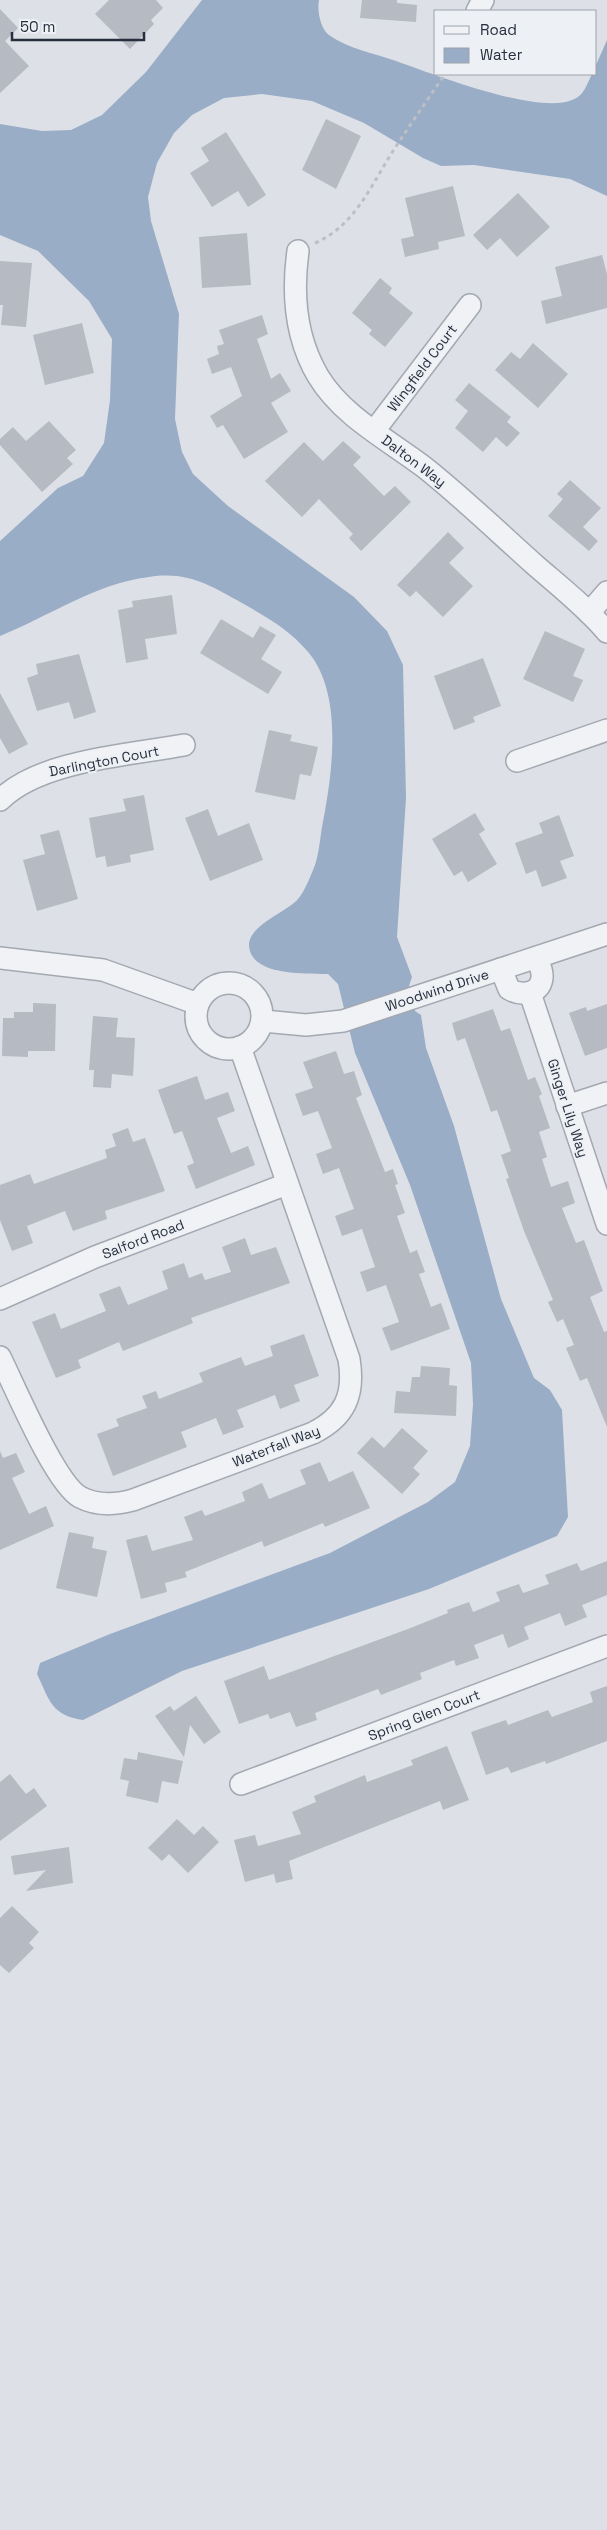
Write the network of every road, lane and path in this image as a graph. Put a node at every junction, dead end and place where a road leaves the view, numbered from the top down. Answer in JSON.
{"nodes":[{"id":1,"x":445,"y":75,"type":"edge"},
{"id":2,"x":298,"y":251,"type":"joint"},
{"id":3,"x":470,"y":305,"type":"dead end"},
{"id":4,"x":374,"y":431,"type":"junction"},
{"id":5,"x":607,"y":592,"type":"edge"},
{"id":6,"x":589,"y":614,"type":"junction"},
{"id":7,"x":607,"y":632,"type":"edge"},
{"id":8,"x":607,"y":730,"type":"edge"},
{"id":9,"x":184,"y":746,"type":"dead end"},
{"id":10,"x":516,"y":761,"type":"dead end"},
{"id":11,"x":0,"y":800,"type":"edge"},
{"id":12,"x":607,"y":934,"type":"edge"},
{"id":13,"x":538,"y":957,"type":"junction"},
{"id":14,"x":0,"y":958,"type":"edge"},
{"id":15,"x":501,"y":970,"type":"junction"},
{"id":16,"x":530,"y":993,"type":"junction"},
{"id":17,"x":198,"y":1004,"type":"junction"},
{"id":18,"x":263,"y":1021,"type":"junction"},
{"id":19,"x":240,"y":1047,"type":"junction"},
{"id":20,"x":607,"y":1093,"type":"edge"},
{"id":21,"x":567,"y":1106,"type":"junction"},
{"id":22,"x":287,"y":1184,"type":"junction"},
{"id":23,"x":607,"y":1224,"type":"edge"},
{"id":24,"x":0,"y":1299,"type":"edge"},
{"id":25,"x":0,"y":1357,"type":"edge"},
{"id":26,"x":607,"y":1646,"type":"edge"},
{"id":27,"x":241,"y":1784,"type":"dead end"}],
"edges":[{"from":1,"to":2,"type":"path"},
{"from":2,"to":4,"type":"street","name":"Dalton Way"},
{"from":3,"to":4,"type":"street","name":"Wingfield Court"},
{"from":4,"to":6,"type":"street","name":"Dalton Way"},
{"from":5,"to":6,"type":"street"},
{"from":6,"to":7,"type":"street","name":"Dalton Way"},
{"from":8,"to":10,"type":"street"},
{"from":9,"to":11,"type":"street","name":"Darlington Court"},
{"from":12,"to":13,"type":"street","name":"Woodwind Drive"},
{"from":13,"to":15,"type":"street","name":"Woodwind Drive"},
{"from":13,"to":16,"type":"street"},
{"from":14,"to":17,"type":"street"},
{"from":15,"to":16,"type":"street"},
{"from":15,"to":18,"type":"street","name":"Woodwind Drive"},
{"from":16,"to":21,"type":"street","name":"Ginger Lily Way"},
{"from":17,"to":18,"type":"street"},
{"from":17,"to":19,"type":"street"},
{"from":18,"to":19,"type":"street"},
{"from":19,"to":22,"type":"street","name":"Waterfall Way"},
{"from":20,"to":21,"type":"street"},
{"from":21,"to":23,"type":"street","name":"Ginger Lily Way"},
{"from":22,"to":24,"type":"street","name":"Salford Road"},
{"from":22,"to":25,"type":"street","name":"Waterfall Way"},
{"from":26,"to":27,"type":"street","name":"Spring Glen Court"}]}
